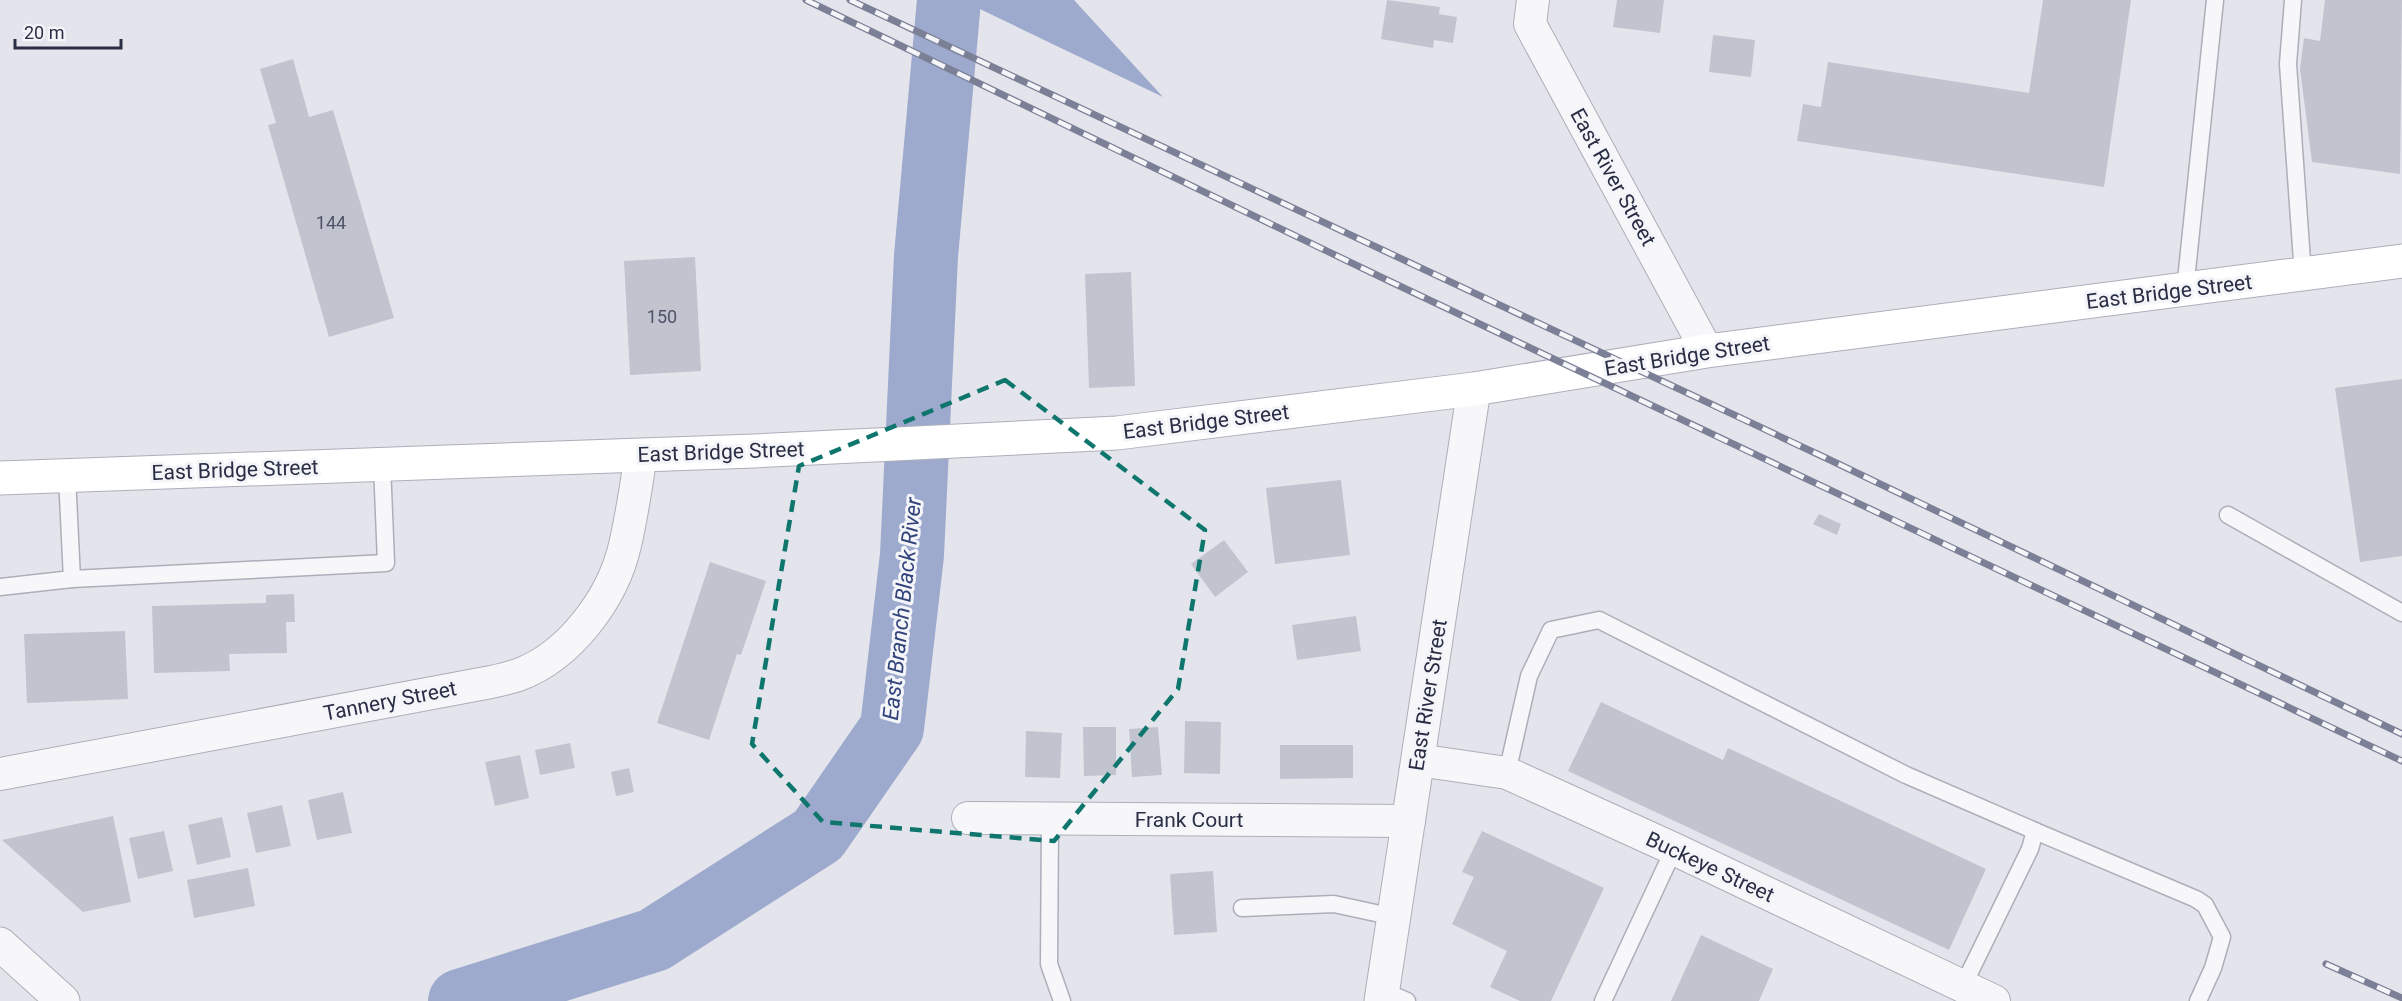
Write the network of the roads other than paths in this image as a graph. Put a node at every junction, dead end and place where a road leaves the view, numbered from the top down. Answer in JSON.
{"nodes":[{"id":1,"x":1533,"y":0,"type":"edge"},
{"id":2,"x":2215,"y":0,"type":"edge"},
{"id":3,"x":2293,"y":0,"type":"edge"},
{"id":4,"x":2402,"y":261,"type":"edge"},
{"id":5,"x":2303,"y":275,"type":"junction"},
{"id":6,"x":2185,"y":290,"type":"junction"},
{"id":7,"x":1707,"y":351,"type":"junction"},
{"id":8,"x":1474,"y":389,"type":"junction"},
{"id":9,"x":641,"y":455,"type":"junction"},
{"id":10,"x":382,"y":464,"type":"junction"},
{"id":11,"x":67,"y":476,"type":"junction"},
{"id":12,"x":0,"y":478,"type":"edge"},
{"id":13,"x":2228,"y":515,"type":"dead end"},
{"id":14,"x":72,"y":579,"type":"junction"},
{"id":15,"x":0,"y":587,"type":"edge"},
{"id":16,"x":2402,"y":613,"type":"edge"},
{"id":17,"x":1418,"y":760,"type":"junction"},
{"id":18,"x":1507,"y":773,"type":"junction"},
{"id":19,"x":0,"y":774,"type":"edge"},
{"id":20,"x":968,"y":818,"type":"dead end"},
{"id":21,"x":1050,"y":819,"type":"junction"},
{"id":22,"x":1409,"y":821,"type":"junction"},
{"id":23,"x":2035,"y":831,"type":"junction"},
{"id":24,"x":1674,"y":849,"type":"junction"},
{"id":25,"x":1242,"y":908,"type":"dead end"},
{"id":26,"x":1394,"y":917,"type":"junction"},
{"id":27,"x":0,"y":944,"type":"edge"},
{"id":28,"x":1963,"y":986,"type":"junction"},
{"id":29,"x":1390,"y":997,"type":"edge"},
{"id":30,"x":63,"y":1001,"type":"edge"},
{"id":31,"x":1062,"y":1001,"type":"edge"},
{"id":32,"x":1603,"y":1001,"type":"edge"},
{"id":33,"x":1994,"y":1001,"type":"edge"},
{"id":34,"x":2198,"y":1001,"type":"edge"}],
"edges":[{"from":1,"to":7,"type":"street","name":"East River Street"},
{"from":2,"to":6,"type":"lane"},
{"from":3,"to":5,"type":"lane"},
{"from":4,"to":5,"type":"main road","name":"East Bridge Street"},
{"from":5,"to":6,"type":"main road","name":"East Bridge Street"},
{"from":6,"to":7,"type":"main road","name":"East Bridge Street"},
{"from":7,"to":8,"type":"main road","name":"East Bridge Street"},
{"from":8,"to":9,"type":"main road","name":"East Bridge Street"},
{"from":8,"to":17,"type":"street","name":"East River Street"},
{"from":9,"to":10,"type":"main road","name":"East Bridge Street"},
{"from":9,"to":19,"type":"street","name":"Tannery Street"},
{"from":10,"to":11,"type":"main road","name":"East Bridge Street"},
{"from":10,"to":14,"type":"lane"},
{"from":11,"to":12,"type":"main road","name":"East Bridge Street"},
{"from":11,"to":14,"type":"lane"},
{"from":13,"to":16,"type":"lane"},
{"from":14,"to":15,"type":"lane"},
{"from":17,"to":18,"type":"street","name":"Buckeye Street"},
{"from":17,"to":22,"type":"street","name":"East River Street"},
{"from":18,"to":23,"type":"lane"},
{"from":18,"to":24,"type":"street","name":"Buckeye Street"},
{"from":20,"to":21,"type":"street","name":"Frank Court"},
{"from":21,"to":22,"type":"street","name":"Frank Court"},
{"from":21,"to":31,"type":"lane"},
{"from":22,"to":26,"type":"street","name":"East River Street"},
{"from":23,"to":28,"type":"lane"},
{"from":23,"to":34,"type":"lane"},
{"from":24,"to":28,"type":"street","name":"Buckeye Street"},
{"from":24,"to":32,"type":"lane"},
{"from":25,"to":26,"type":"lane"},
{"from":26,"to":29,"type":"street","name":"East River Street"},
{"from":27,"to":30,"type":"street"},
{"from":28,"to":33,"type":"street","name":"Buckeye Street"}]}
